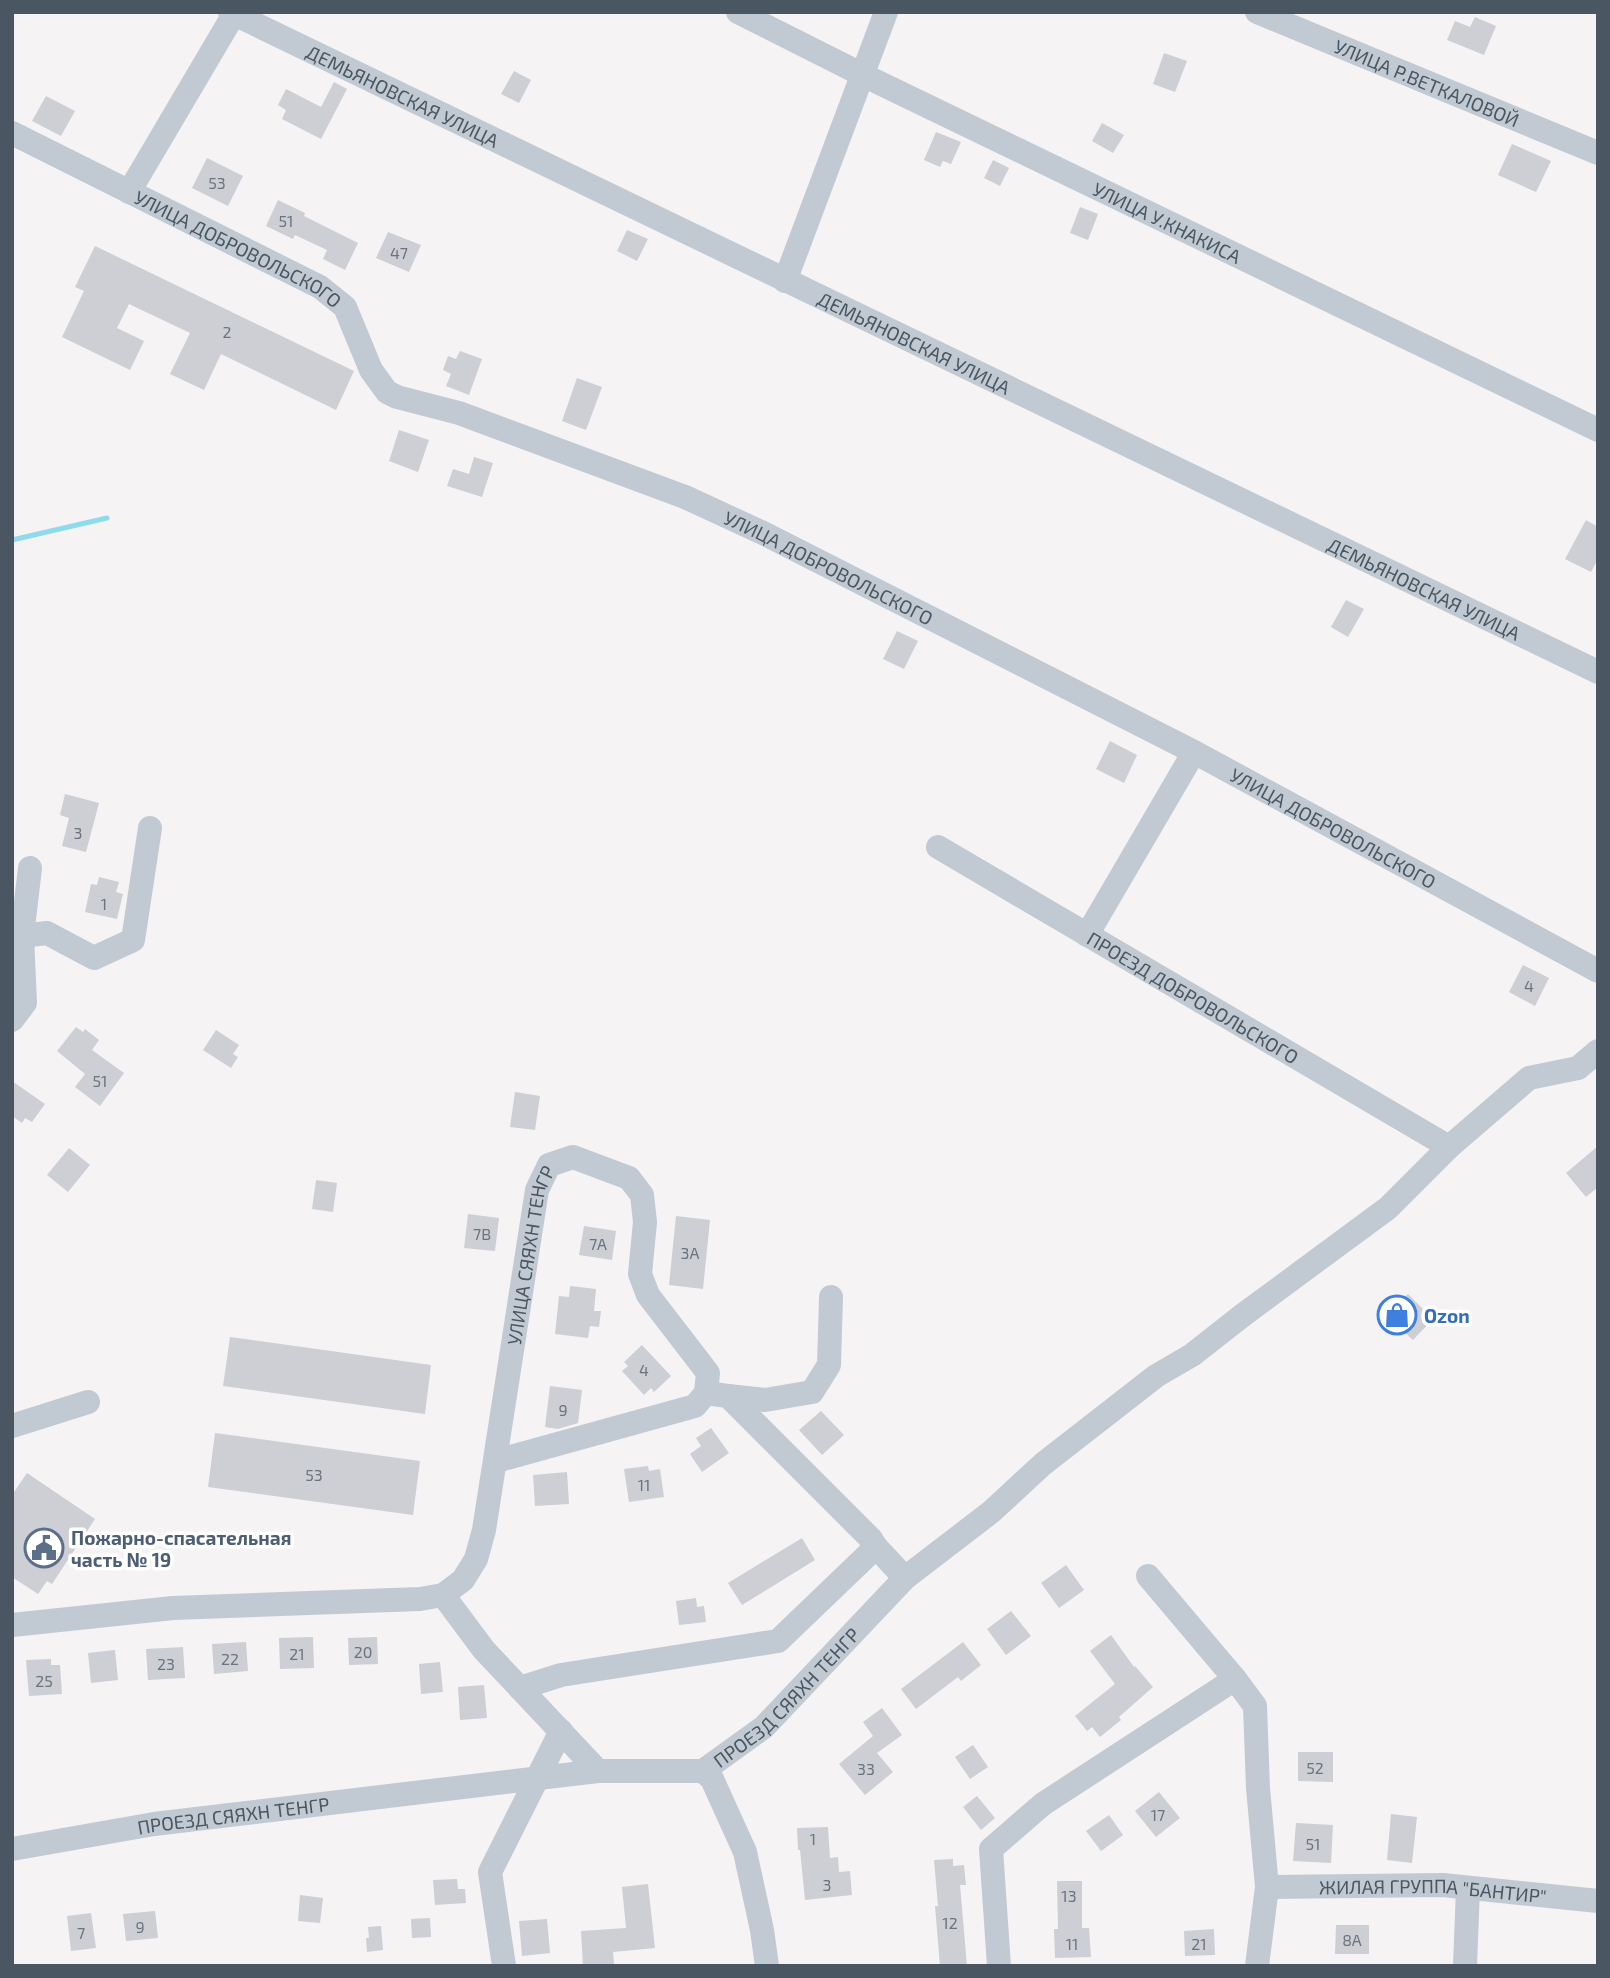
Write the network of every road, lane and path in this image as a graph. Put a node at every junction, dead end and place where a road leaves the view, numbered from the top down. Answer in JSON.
{"nodes":[{"id":1,"x":738,"y":12,"type":"edge"},
{"id":2,"x":886,"y":12,"type":"edge"},
{"id":3,"x":1256,"y":12,"type":"edge"},
{"id":4,"x":232,"y":13,"type":"edge"},
{"id":5,"x":863,"y":75,"type":"junction"},
{"id":6,"x":12,"y":133,"type":"edge"},
{"id":7,"x":1598,"y":153,"type":"edge"},
{"id":8,"x":129,"y":192,"type":"junction"},
{"id":9,"x":785,"y":281,"type":"junction"},
{"id":10,"x":1598,"y":430,"type":"edge"},
{"id":11,"x":1598,"y":672,"type":"edge"},
{"id":12,"x":1194,"y":752,"type":"junction"},
{"id":13,"x":149,"y":828,"type":"dead end"},
{"id":14,"x":938,"y":847,"type":"dead end"},
{"id":15,"x":30,"y":868,"type":"dead end"},
{"id":16,"x":1087,"y":935,"type":"junction"},
{"id":17,"x":22,"y":936,"type":"junction"},
{"id":18,"x":1598,"y":971,"type":"edge"},
{"id":19,"x":19,"y":1011,"type":"edge"},
{"id":20,"x":1598,"y":1051,"type":"edge"},
{"id":21,"x":1449,"y":1147,"type":"junction"},
{"id":22,"x":831,"y":1297,"type":"dead end"},
{"id":23,"x":717,"y":1394,"type":"junction"},
{"id":24,"x":89,"y":1402,"type":"dead end"},
{"id":25,"x":12,"y":1426,"type":"edge"},
{"id":26,"x":496,"y":1461,"type":"junction"},
{"id":27,"x":876,"y":1547,"type":"junction"},
{"id":28,"x":1148,"y":1576,"type":"dead end"},
{"id":29,"x":905,"y":1578,"type":"junction"},
{"id":30,"x":443,"y":1595,"type":"junction"},
{"id":31,"x":12,"y":1625,"type":"edge"},
{"id":32,"x":1235,"y":1679,"type":"junction"},
{"id":33,"x":520,"y":1689,"type":"junction"},
{"id":34,"x":561,"y":1731,"type":"junction"},
{"id":35,"x":598,"y":1771,"type":"junction"},
{"id":36,"x":704,"y":1771,"type":"junction"},
{"id":37,"x":538,"y":1778,"type":"junction"},
{"id":38,"x":12,"y":1849,"type":"edge"},
{"id":39,"x":1268,"y":1887,"type":"junction"},
{"id":40,"x":1468,"y":1888,"type":"junction"},
{"id":41,"x":1598,"y":1901,"type":"edge"},
{"id":42,"x":504,"y":1966,"type":"edge"},
{"id":43,"x":767,"y":1966,"type":"edge"},
{"id":44,"x":999,"y":1966,"type":"edge"},
{"id":45,"x":1257,"y":1966,"type":"edge"},
{"id":46,"x":1465,"y":1966,"type":"edge"}],
"edges":[{"from":1,"to":5,"type":"street","name":"УЛИЦА У.КНАКИСА"},
{"from":2,"to":5,"type":"street"},
{"from":3,"to":7,"type":"street","name":"УЛИЦА Р.ВЕТКАЛОВОЙ"},
{"from":4,"to":8,"type":"street"},
{"from":4,"to":9,"type":"street","name":"ДЕМЬЯНОВСКАЯ УЛИЦА"},
{"from":5,"to":9,"type":"street"},
{"from":5,"to":10,"type":"street","name":"УЛИЦА У.КНАКИСА"},
{"from":6,"to":8,"type":"street","name":"УЛИЦА ДОБРОВОЛЬСКОГО"},
{"from":8,"to":12,"type":"street","name":"УЛИЦА ДОБРОВОЛЬСКОГО"},
{"from":9,"to":11,"type":"street","name":"ДЕМЬЯНОВСКАЯ УЛИЦА"},
{"from":12,"to":16,"type":"street"},
{"from":12,"to":18,"type":"street","name":"УЛИЦА ДОБРОВОЛЬСКОГО"},
{"from":13,"to":17,"type":"street"},
{"from":14,"to":16,"type":"street","name":"ПРОЕЗД ДОБРОВОЛЬСКОГО"},
{"from":15,"to":17,"type":"street"},
{"from":16,"to":21,"type":"street","name":"ПРОЕЗД ДОБРОВОЛЬСКОГО"},
{"from":17,"to":19,"type":"street"},
{"from":20,"to":21,"type":"street","name":"ПРОЕЗД СЯЯХН ТЕНГР"},
{"from":21,"to":29,"type":"street","name":"ПРОЕЗД СЯЯХН ТЕНГР"},
{"from":22,"to":23,"type":"street"},
{"from":23,"to":26,"type":"street"},
{"from":23,"to":26,"type":"street","name":"УЛИЦА СЯЯХН ТЕНГР"},
{"from":23,"to":27,"type":"street"},
{"from":24,"to":25,"type":"street"},
{"from":26,"to":30,"type":"street","name":"УЛИЦА СЯЯХН ТЕНГР"},
{"from":27,"to":29,"type":"street"},
{"from":27,"to":33,"type":"street"},
{"from":28,"to":32,"type":"street"},
{"from":29,"to":36,"type":"street","name":"ПРОЕЗД СЯЯХН ТЕНГР"},
{"from":30,"to":31,"type":"street"},
{"from":30,"to":33,"type":"street"},
{"from":32,"to":39,"type":"street"},
{"from":32,"to":44,"type":"street"},
{"from":33,"to":34,"type":"street"},
{"from":34,"to":35,"type":"street"},
{"from":34,"to":37,"type":"street"},
{"from":35,"to":36,"type":"street","name":"ПРОЕЗД СЯЯХН ТЕНГР"},
{"from":35,"to":37,"type":"street","name":"ПРОЕЗД СЯЯХН ТЕНГР"},
{"from":36,"to":43,"type":"street"},
{"from":37,"to":38,"type":"street","name":"ПРОЕЗД СЯЯХН ТЕНГР"},
{"from":37,"to":42,"type":"street"},
{"from":39,"to":40,"type":"street","name":"ЖИЛАЯ ГРУППА \"БАНТИР\""},
{"from":39,"to":45,"type":"street"},
{"from":40,"to":41,"type":"street","name":"ЖИЛАЯ ГРУППА \"БАНТИР\""},
{"from":40,"to":46,"type":"street"}]}
